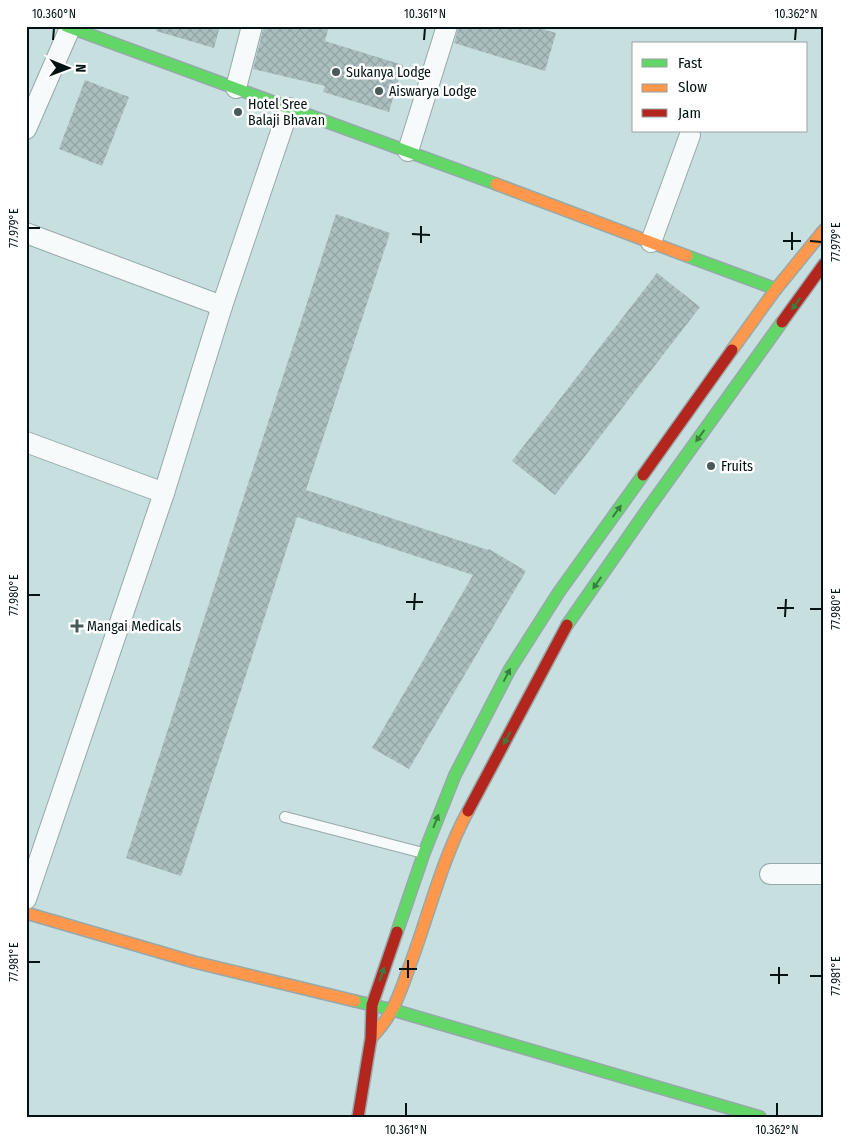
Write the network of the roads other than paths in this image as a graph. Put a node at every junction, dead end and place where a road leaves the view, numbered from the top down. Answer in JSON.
{"nodes":[{"id":1,"x":252,"y":26,"type":"edge"},
{"id":2,"x":448,"y":26,"type":"edge"},
{"id":3,"x":68,"y":27,"type":"edge"},
{"id":4,"x":236,"y":88,"type":"junction"},
{"id":5,"x":289,"y":108,"type":"junction"},
{"id":6,"x":26,"y":129,"type":"edge"},
{"id":7,"x":690,"y":135,"type":"dead end"},
{"id":8,"x":408,"y":151,"type":"junction"},
{"id":9,"x":824,"y":230,"type":"edge"},
{"id":10,"x":26,"y":233,"type":"edge"},
{"id":11,"x":651,"y":242,"type":"junction"},
{"id":12,"x":824,"y":264,"type":"edge"},
{"id":13,"x":776,"y":289,"type":"junction"},
{"id":14,"x":222,"y":306,"type":"junction"},
{"id":15,"x":26,"y":442,"type":"edge"},
{"id":16,"x":164,"y":493,"type":"junction"},
{"id":17,"x":608,"y":544,"type":"junction"},
{"id":18,"x":286,"y":817,"type":"dead end"},
{"id":19,"x":424,"y":853,"type":"junction"},
{"id":20,"x":770,"y":874,"type":"dead end"},
{"id":21,"x":824,"y":874,"type":"edge"},
{"id":22,"x":26,"y":900,"type":"edge"},
{"id":23,"x":26,"y":913,"type":"edge"},
{"id":24,"x":372,"y":1005,"type":"junction"},
{"id":25,"x":393,"y":1010,"type":"junction"},
{"id":26,"x":371,"y":1038,"type":"junction"},
{"id":27,"x":358,"y":1117,"type":"edge"},
{"id":28,"x":760,"y":1117,"type":"edge"}],
"edges":[{"from":1,"to":4,"type":"street"},
{"from":2,"to":8,"type":"street"},
{"from":3,"to":4,"type":"main road"},
{"from":3,"to":6,"type":"street"},
{"from":4,"to":5,"type":"main road"},
{"from":5,"to":8,"type":"main road"},
{"from":5,"to":14,"type":"street"},
{"from":7,"to":11,"type":"street"},
{"from":8,"to":11,"type":"main road"},
{"from":9,"to":13,"type":"main road"},
{"from":10,"to":14,"type":"street"},
{"from":11,"to":13,"type":"main road"},
{"from":12,"to":17,"type":"main road","one_way":true},
{"from":17,"to":13,"type":"main road","one_way":true},
{"from":14,"to":16,"type":"street"},
{"from":15,"to":16,"type":"street"},
{"from":16,"to":22,"type":"street"},
{"from":19,"to":17,"type":"main road","one_way":true},
{"from":17,"to":25,"type":"main road","one_way":true},
{"from":18,"to":19,"type":"lane"},
{"from":24,"to":19,"type":"main road","one_way":true},
{"from":20,"to":21,"type":"street"},
{"from":23,"to":24,"type":"main road"},
{"from":24,"to":25,"type":"main road"},
{"from":24,"to":26,"type":"main road"},
{"from":25,"to":26,"type":"main road"},
{"from":25,"to":28,"type":"main road"},
{"from":26,"to":27,"type":"main road"}]}
